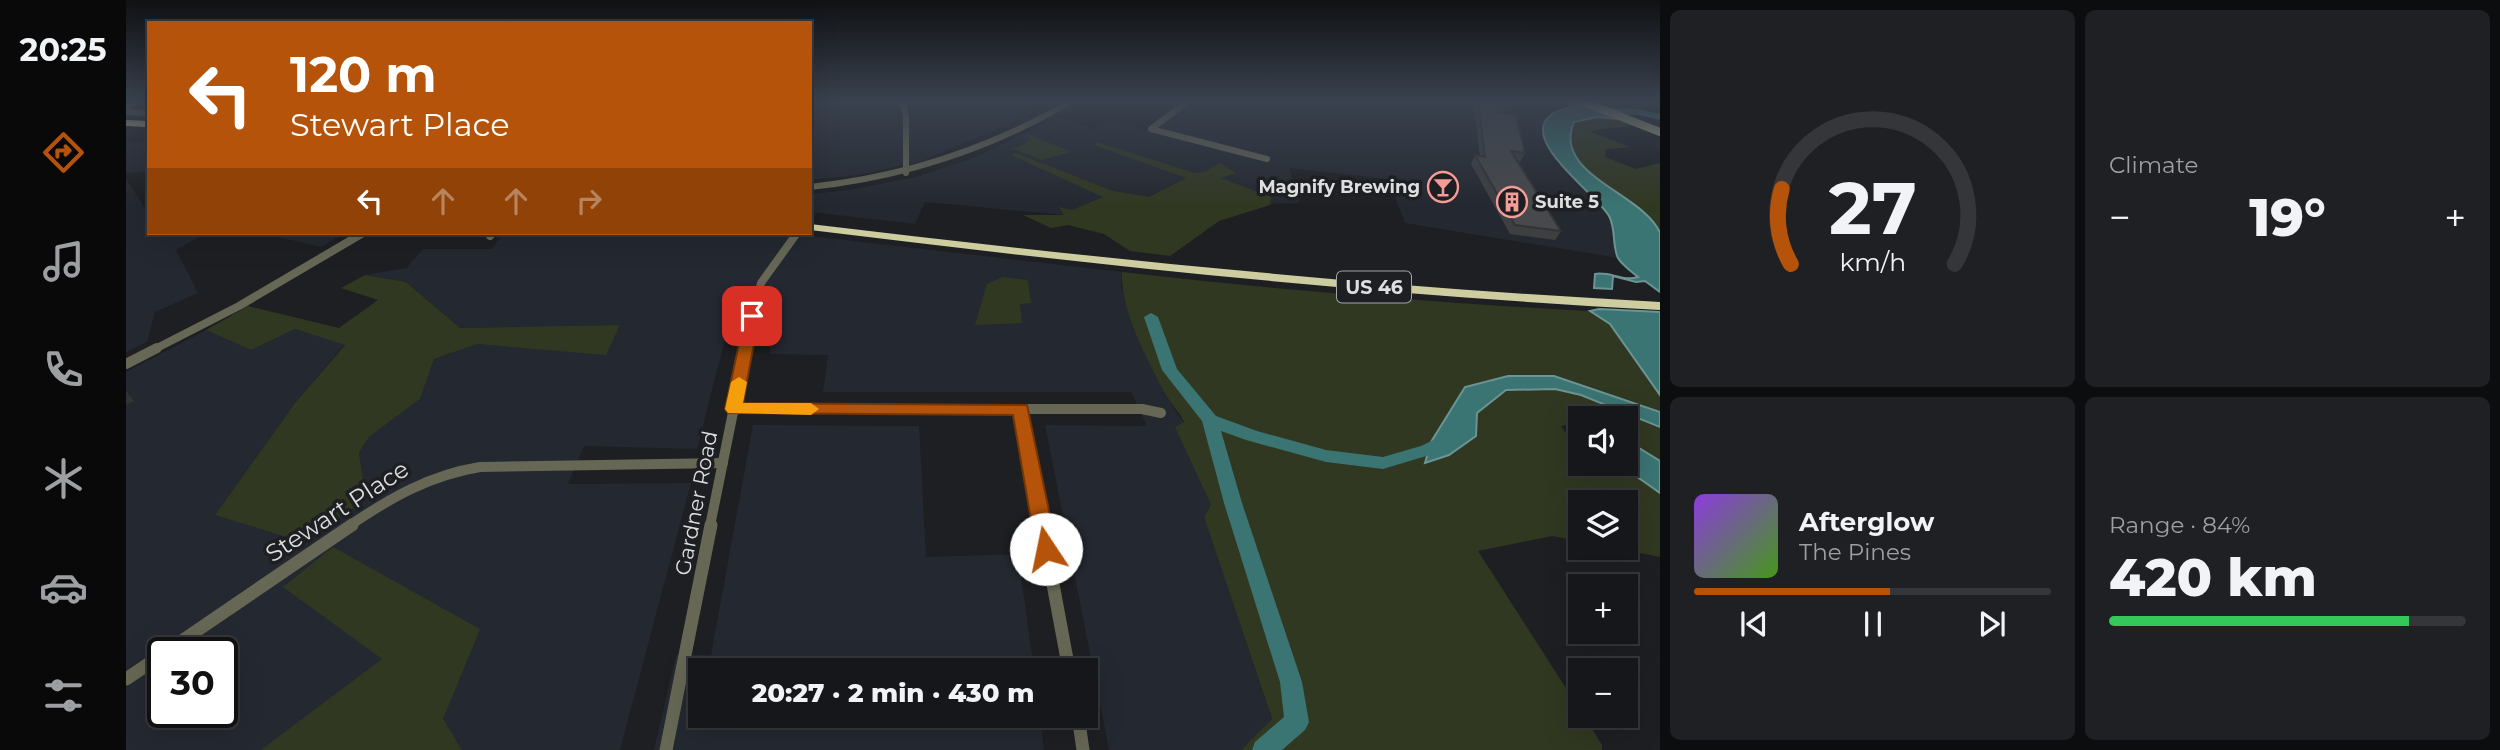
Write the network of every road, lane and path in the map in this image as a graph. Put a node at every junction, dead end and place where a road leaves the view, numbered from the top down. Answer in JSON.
{"nodes":[{"id":1,"x":906,"y":136,"type":"edge"},
{"id":2,"x":999,"y":136,"type":"edge"},
{"id":3,"x":1179,"y":136,"type":"edge"},
{"id":4,"x":1267,"y":159,"type":"dead end"},
{"id":5,"x":906,"y":173,"type":"junction"},
{"id":6,"x":812,"y":187,"type":"edge"},
{"id":7,"x":812,"y":220,"type":"edge"},
{"id":8,"x":812,"y":227,"type":"edge"},
{"id":9,"x":360,"y":235,"type":"edge"},
{"id":10,"x":796,"y":235,"type":"edge"},
{"id":11,"x":1660,"y":298,"type":"edge"},
{"id":12,"x":1597,"y":299,"type":"junction"},
{"id":13,"x":1660,"y":306,"type":"edge"},
{"id":14,"x":126,"y":364,"type":"edge"},
{"id":15,"x":734,"y":409,"type":"junction"},
{"id":16,"x":1021,"y":409,"type":"junction"},
{"id":17,"x":1161,"y":413,"type":"dead end"},
{"id":18,"x":723,"y":463,"type":"junction"},
{"id":19,"x":187,"y":637,"type":"edge"},
{"id":20,"x":1067,"y":658,"type":"edge"},
{"id":21,"x":147,"y":665,"type":"edge"},
{"id":22,"x":126,"y":679,"type":"edge"},
{"id":23,"x":1079,"y":728,"type":"edge"},
{"id":24,"x":666,"y":750,"type":"edge"},
{"id":25,"x":1083,"y":750,"type":"edge"}],
"edges":[{"from":1,"to":5,"type":"street"},
{"from":2,"to":5,"type":"street"},
{"from":3,"to":4,"type":"street"},
{"from":5,"to":6,"type":"street"},
{"from":7,"to":12,"type":"highway","number":"US 46"},
{"from":8,"to":12,"type":"highway","number":"US 46"},
{"from":9,"to":14,"type":"street"},
{"from":10,"to":15,"type":"street","name":"Gardner Road"},
{"from":11,"to":12,"type":"highway","number":"US 46"},
{"from":12,"to":13,"type":"highway","number":"US 46"},
{"from":15,"to":16,"type":"street"},
{"from":15,"to":18,"type":"street","name":"Gardner Road"},
{"from":16,"to":17,"type":"street"},
{"from":16,"to":20,"type":"street"},
{"from":18,"to":19,"type":"street","name":"Stewart Place"},
{"from":18,"to":24,"type":"street","name":"Gardner Road"},
{"from":21,"to":22,"type":"street","name":"Stewart Place"},
{"from":23,"to":25,"type":"street"}]}
